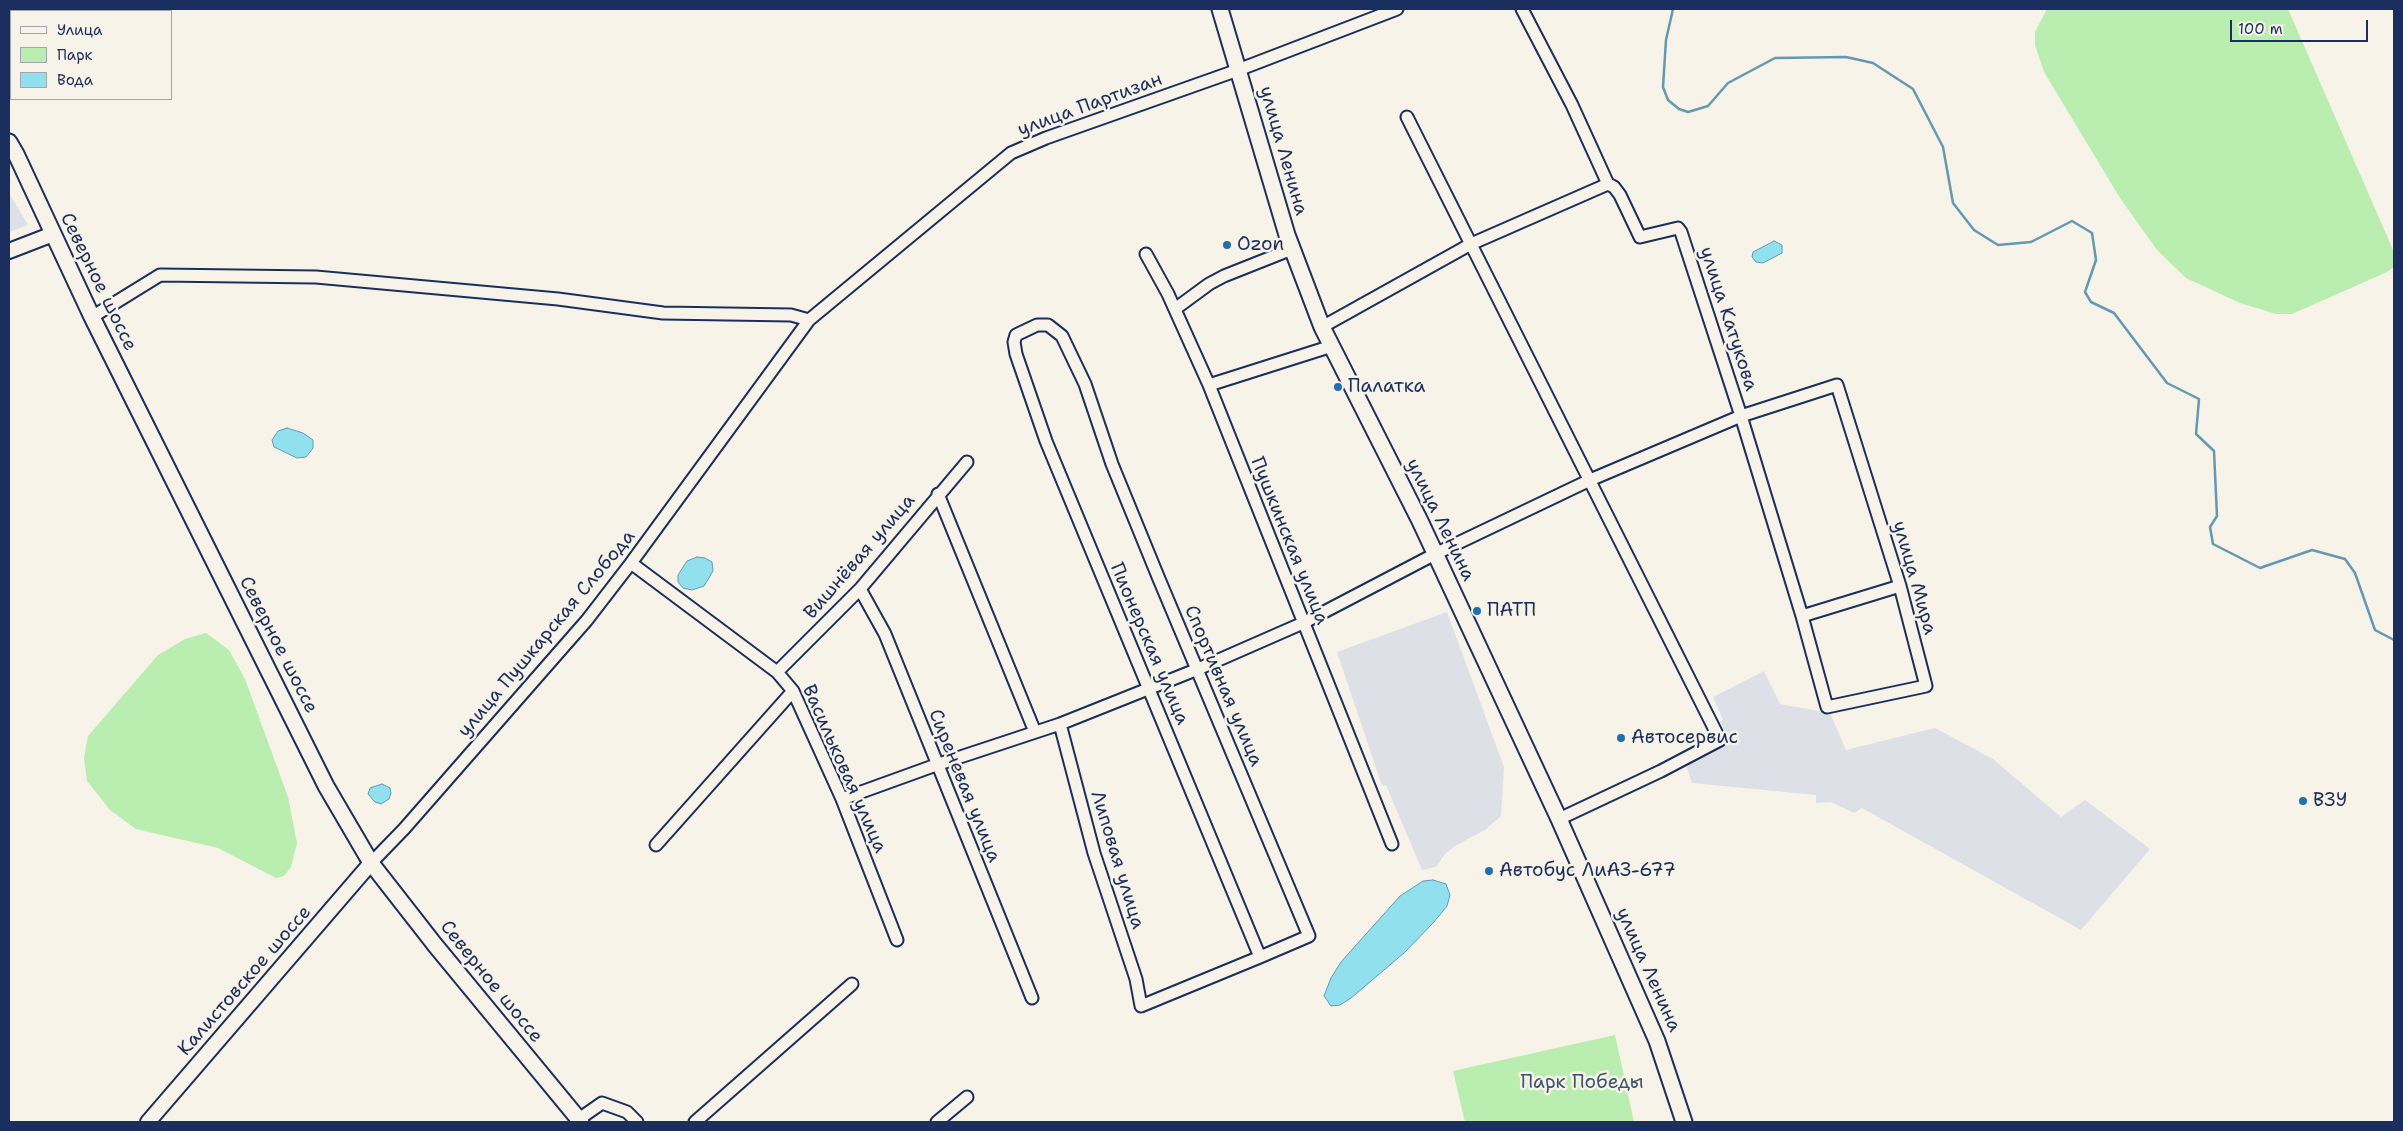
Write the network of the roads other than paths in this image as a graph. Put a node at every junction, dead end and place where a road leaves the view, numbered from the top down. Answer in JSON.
{"nodes":[{"id":1,"x":1220,"y":9,"type":"edge"},
{"id":2,"x":1397,"y":9,"type":"edge"},
{"id":3,"x":1522,"y":9,"type":"edge"},
{"id":4,"x":1238,"y":70,"type":"junction"},
{"id":5,"x":1407,"y":117,"type":"dead end"},
{"id":6,"x":9,"y":142,"type":"edge"},
{"id":7,"x":1608,"y":184,"type":"junction"},
{"id":8,"x":52,"y":234,"type":"junction"},
{"id":9,"x":1471,"y":244,"type":"junction"},
{"id":10,"x":1292,"y":249,"type":"junction"},
{"id":11,"x":9,"y":251,"type":"edge"},
{"id":12,"x":1146,"y":254,"type":"dead end"},
{"id":13,"x":1175,"y":309,"type":"junction"},
{"id":14,"x":92,"y":317,"type":"junction"},
{"id":15,"x":809,"y":320,"type":"junction"},
{"id":16,"x":1322,"y":327,"type":"junction"},
{"id":17,"x":1014,"y":342,"type":"joint"},
{"id":18,"x":1332,"y":346,"type":"junction"},
{"id":19,"x":1208,"y":385,"type":"junction"},
{"id":20,"x":1741,"y":416,"type":"junction"},
{"id":21,"x":967,"y":462,"type":"dead end"},
{"id":22,"x":1590,"y":480,"type":"junction"},
{"id":23,"x":938,"y":494,"type":"junction"},
{"id":24,"x":1435,"y":554,"type":"junction"},
{"id":25,"x":631,"y":563,"type":"junction"},
{"id":26,"x":1900,"y":586,"type":"junction"},
{"id":27,"x":860,"y":589,"type":"junction"},
{"id":28,"x":1802,"y":616,"type":"junction"},
{"id":29,"x":1303,"y":623,"type":"junction"},
{"id":30,"x":1198,"y":669,"type":"junction"},
{"id":31,"x":777,"y":672,"type":"junction"},
{"id":32,"x":1149,"y":689,"type":"junction"},
{"id":33,"x":793,"y":690,"type":"junction"},
{"id":34,"x":1827,"y":707,"type":"joint"},
{"id":35,"x":1060,"y":724,"type":"junction"},
{"id":36,"x":1036,"y":732,"type":"junction"},
{"id":37,"x":936,"y":765,"type":"junction"},
{"id":38,"x":842,"y":799,"type":"junction"},
{"id":39,"x":1559,"y":819,"type":"junction"},
{"id":40,"x":1392,"y":844,"type":"dead end"},
{"id":41,"x":656,"y":845,"type":"dead end"},
{"id":42,"x":371,"y":863,"type":"junction"},
{"id":43,"x":897,"y":940,"type":"dead end"},
{"id":44,"x":1260,"y":957,"type":"junction"},
{"id":45,"x":852,"y":984,"type":"dead end"},
{"id":46,"x":1032,"y":998,"type":"dead end"},
{"id":47,"x":1141,"y":1006,"type":"joint"},
{"id":48,"x":967,"y":1097,"type":"dead end"},
{"id":49,"x":580,"y":1121,"type":"edge"},
{"id":50,"x":148,"y":1122,"type":"edge"},
{"id":51,"x":637,"y":1122,"type":"edge"},
{"id":52,"x":695,"y":1122,"type":"edge"},
{"id":53,"x":937,"y":1122,"type":"edge"},
{"id":54,"x":1684,"y":1122,"type":"edge"}],
"edges":[{"from":1,"to":4,"type":"main road","name":"улица Ленина"},
{"from":2,"to":4,"type":"street","name":"улица Партизан"},
{"from":3,"to":7,"type":"street","name":"улица Катукова"},
{"from":4,"to":10,"type":"main road","name":"улица Ленина"},
{"from":4,"to":15,"type":"street","name":"улица Партизан"},
{"from":5,"to":9,"type":"street"},
{"from":6,"to":8,"type":"main road","name":"Северное шоссе"},
{"from":7,"to":9,"type":"street"},
{"from":7,"to":20,"type":"street","name":"улица Катукова"},
{"from":8,"to":11,"type":"street"},
{"from":8,"to":14,"type":"main road","name":"Северное шоссе"},
{"from":9,"to":16,"type":"street"},
{"from":9,"to":22,"type":"street"},
{"from":10,"to":13,"type":"street"},
{"from":10,"to":16,"type":"main road","name":"улица Ленина"},
{"from":12,"to":13,"type":"street","name":"Пушкинская улица"},
{"from":13,"to":19,"type":"street","name":"Пушкинская улица"},
{"from":14,"to":15,"type":"street"},
{"from":14,"to":42,"type":"main road","name":"Северное шоссе"},
{"from":15,"to":25,"type":"street","name":"улица Пушкарская Слобода"},
{"from":16,"to":18,"type":"main road","name":"улица Ленина"},
{"from":17,"to":30,"type":"street","name":"Спортивная улица"},
{"from":17,"to":32,"type":"street","name":"Пионерская улица"},
{"from":18,"to":19,"type":"street"},
{"from":18,"to":24,"type":"main road","name":"улица Ленина"},
{"from":19,"to":29,"type":"street","name":"Пушкинская улица"},
{"from":20,"to":22,"type":"street"},
{"from":20,"to":26,"type":"street","name":"улица Мира"},
{"from":20,"to":28,"type":"street","name":"улица Катукова"},
{"from":21,"to":23,"type":"street","name":"Вишнёвая улица"},
{"from":22,"to":24,"type":"street"},
{"from":22,"to":39,"type":"street"},
{"from":23,"to":27,"type":"street","name":"Вишнёвая улица"},
{"from":23,"to":36,"type":"street"},
{"from":24,"to":29,"type":"street"},
{"from":24,"to":39,"type":"main road","name":"улица Ленина"},
{"from":25,"to":31,"type":"street","name":"Васильковая улица"},
{"from":25,"to":42,"type":"street","name":"улица Пушкарская Слобода"},
{"from":26,"to":28,"type":"street"},
{"from":26,"to":34,"type":"street","name":"улица Мира"},
{"from":27,"to":31,"type":"street","name":"Вишнёвая улица"},
{"from":27,"to":37,"type":"street","name":"Сиреневая улица"},
{"from":28,"to":34,"type":"street","name":"улица Катукова"},
{"from":29,"to":30,"type":"street"},
{"from":29,"to":40,"type":"street","name":"Пушкинская улица"},
{"from":30,"to":32,"type":"street"},
{"from":30,"to":44,"type":"street","name":"Спортивная улица"},
{"from":31,"to":33,"type":"street","name":"Васильковая улица"},
{"from":32,"to":35,"type":"street"},
{"from":32,"to":44,"type":"street","name":"Пионерская улица"},
{"from":33,"to":38,"type":"street","name":"Васильковая улица"},
{"from":33,"to":41,"type":"street"},
{"from":35,"to":36,"type":"street"},
{"from":35,"to":47,"type":"street","name":"Липовая улица"},
{"from":36,"to":37,"type":"street"},
{"from":37,"to":38,"type":"street"},
{"from":37,"to":46,"type":"street","name":"Сиреневая улица"},
{"from":38,"to":43,"type":"street","name":"Васильковая улица"},
{"from":39,"to":54,"type":"main road","name":"улица Ленина"},
{"from":42,"to":49,"type":"main road","name":"Северное шоссе"},
{"from":42,"to":50,"type":"street","name":"Калистовское шоссе"},
{"from":44,"to":47,"type":"street","name":"Спортивная улица"},
{"from":45,"to":52,"type":"street"},
{"from":48,"to":53,"type":"street"},
{"from":49,"to":51,"type":"street"}]}
